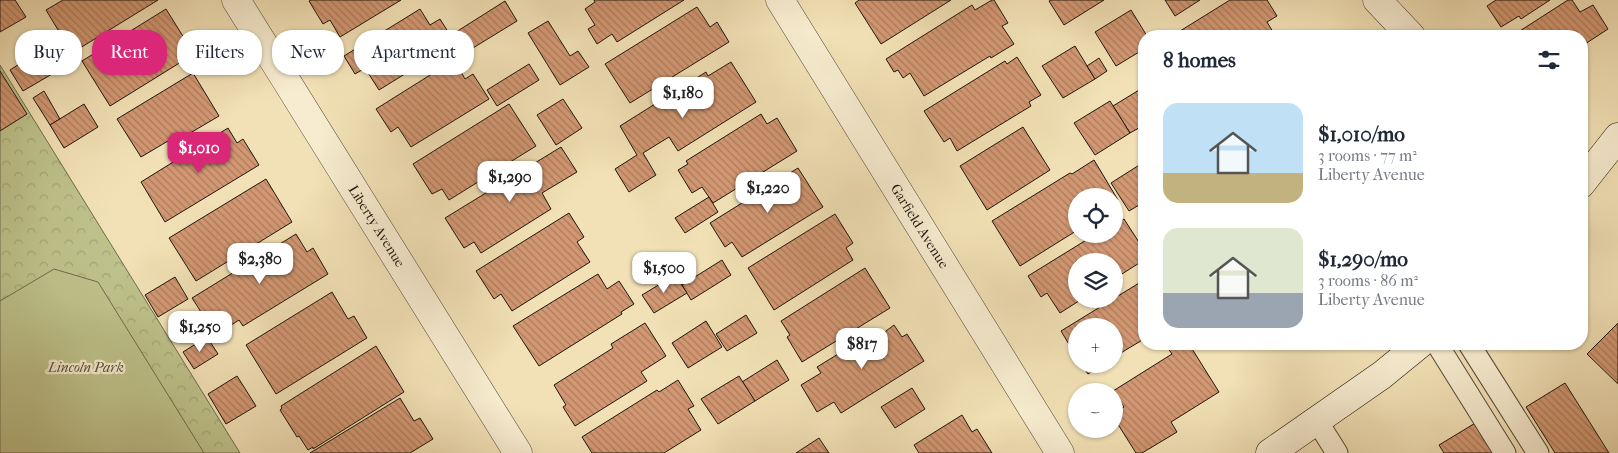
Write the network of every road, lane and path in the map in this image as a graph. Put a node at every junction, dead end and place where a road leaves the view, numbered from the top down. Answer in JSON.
{"nodes":[{"id":1,"x":236,"y":0,"type":"edge"},
{"id":2,"x":780,"y":0,"type":"edge"},
{"id":3,"x":1377,"y":0,"type":"edge"},
{"id":4,"x":1399,"y":0,"type":"edge"},
{"id":5,"x":1405,"y":30,"type":"edge"},
{"id":6,"x":1408,"y":30,"type":"edge"},
{"id":7,"x":1618,"y":138,"type":"edge"},
{"id":8,"x":1588,"y":175,"type":"edge"},
{"id":9,"x":1413,"y":350,"type":"edge"},
{"id":10,"x":1441,"y":350,"type":"edge"},
{"id":11,"x":1472,"y":350,"type":"edge"},
{"id":12,"x":1317,"y":421,"type":"junction"},
{"id":13,"x":518,"y":453,"type":"edge"},
{"id":14,"x":1060,"y":453,"type":"edge"},
{"id":15,"x":1270,"y":453,"type":"edge"},
{"id":16,"x":1337,"y":453,"type":"edge"},
{"id":17,"x":1505,"y":453,"type":"edge"},
{"id":18,"x":1538,"y":453,"type":"edge"}],
"edges":[{"from":1,"to":13,"type":"street","name":"Liberty Avenue"},
{"from":2,"to":14,"type":"street","name":"Garfield Avenue"},
{"from":3,"to":5,"type":"street"},
{"from":4,"to":6,"type":"street"},
{"from":7,"to":8,"type":"street"},
{"from":9,"to":12,"type":"street"},
{"from":10,"to":17,"type":"lane"},
{"from":11,"to":18,"type":"lane"},
{"from":12,"to":15,"type":"street"},
{"from":12,"to":16,"type":"lane"}]}
